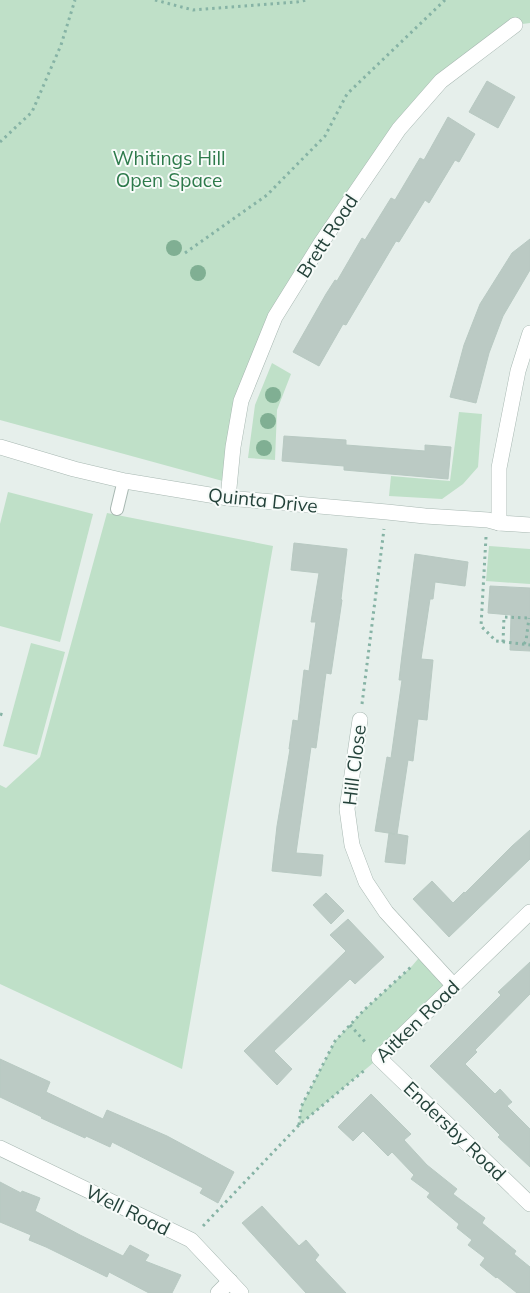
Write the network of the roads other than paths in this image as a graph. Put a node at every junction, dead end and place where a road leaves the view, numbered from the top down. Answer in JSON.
{"nodes":[{"id":1,"x":515,"y":25,"type":"dead end"},
{"id":2,"x":530,"y":333,"type":"edge"},
{"id":3,"x":0,"y":447,"type":"edge"},
{"id":4,"x":124,"y":480,"type":"junction"},
{"id":5,"x":228,"y":498,"type":"junction"},
{"id":6,"x":117,"y":509,"type":"dead end"},
{"id":7,"x":493,"y":521,"type":"junction"},
{"id":8,"x":530,"y":525,"type":"edge"},
{"id":9,"x":360,"y":720,"type":"road end"},
{"id":10,"x":530,"y":912,"type":"edge"},
{"id":11,"x":454,"y":986,"type":"junction"},
{"id":12,"x":379,"y":1058,"type":"joint"},
{"id":13,"x":0,"y":1148,"type":"edge"},
{"id":14,"x":530,"y":1204,"type":"edge"},
{"id":15,"x":230,"y":1281,"type":"junction"},
{"id":16,"x":218,"y":1293,"type":"edge"},
{"id":17,"x":241,"y":1293,"type":"edge"}],
"edges":[{"from":1,"to":5,"type":"street","name":"Brett Road"},
{"from":2,"to":7,"type":"street"},
{"from":3,"to":4,"type":"street","name":"Quinta Drive"},
{"from":4,"to":5,"type":"street","name":"Quinta Drive"},
{"from":4,"to":6,"type":"lane"},
{"from":5,"to":7,"type":"street","name":"Quinta Drive"},
{"from":7,"to":8,"type":"street","name":"Quinta Drive"},
{"from":9,"to":11,"type":"street","name":"Hill Close"},
{"from":10,"to":11,"type":"street","name":"Aitken Road"},
{"from":11,"to":12,"type":"street","name":"Aitken Road"},
{"from":12,"to":14,"type":"street","name":"Endersby Road"},
{"from":13,"to":15,"type":"street","name":"Well Road"},
{"from":15,"to":16,"type":"street"},
{"from":15,"to":17,"type":"street","name":"Well Road"}]}
